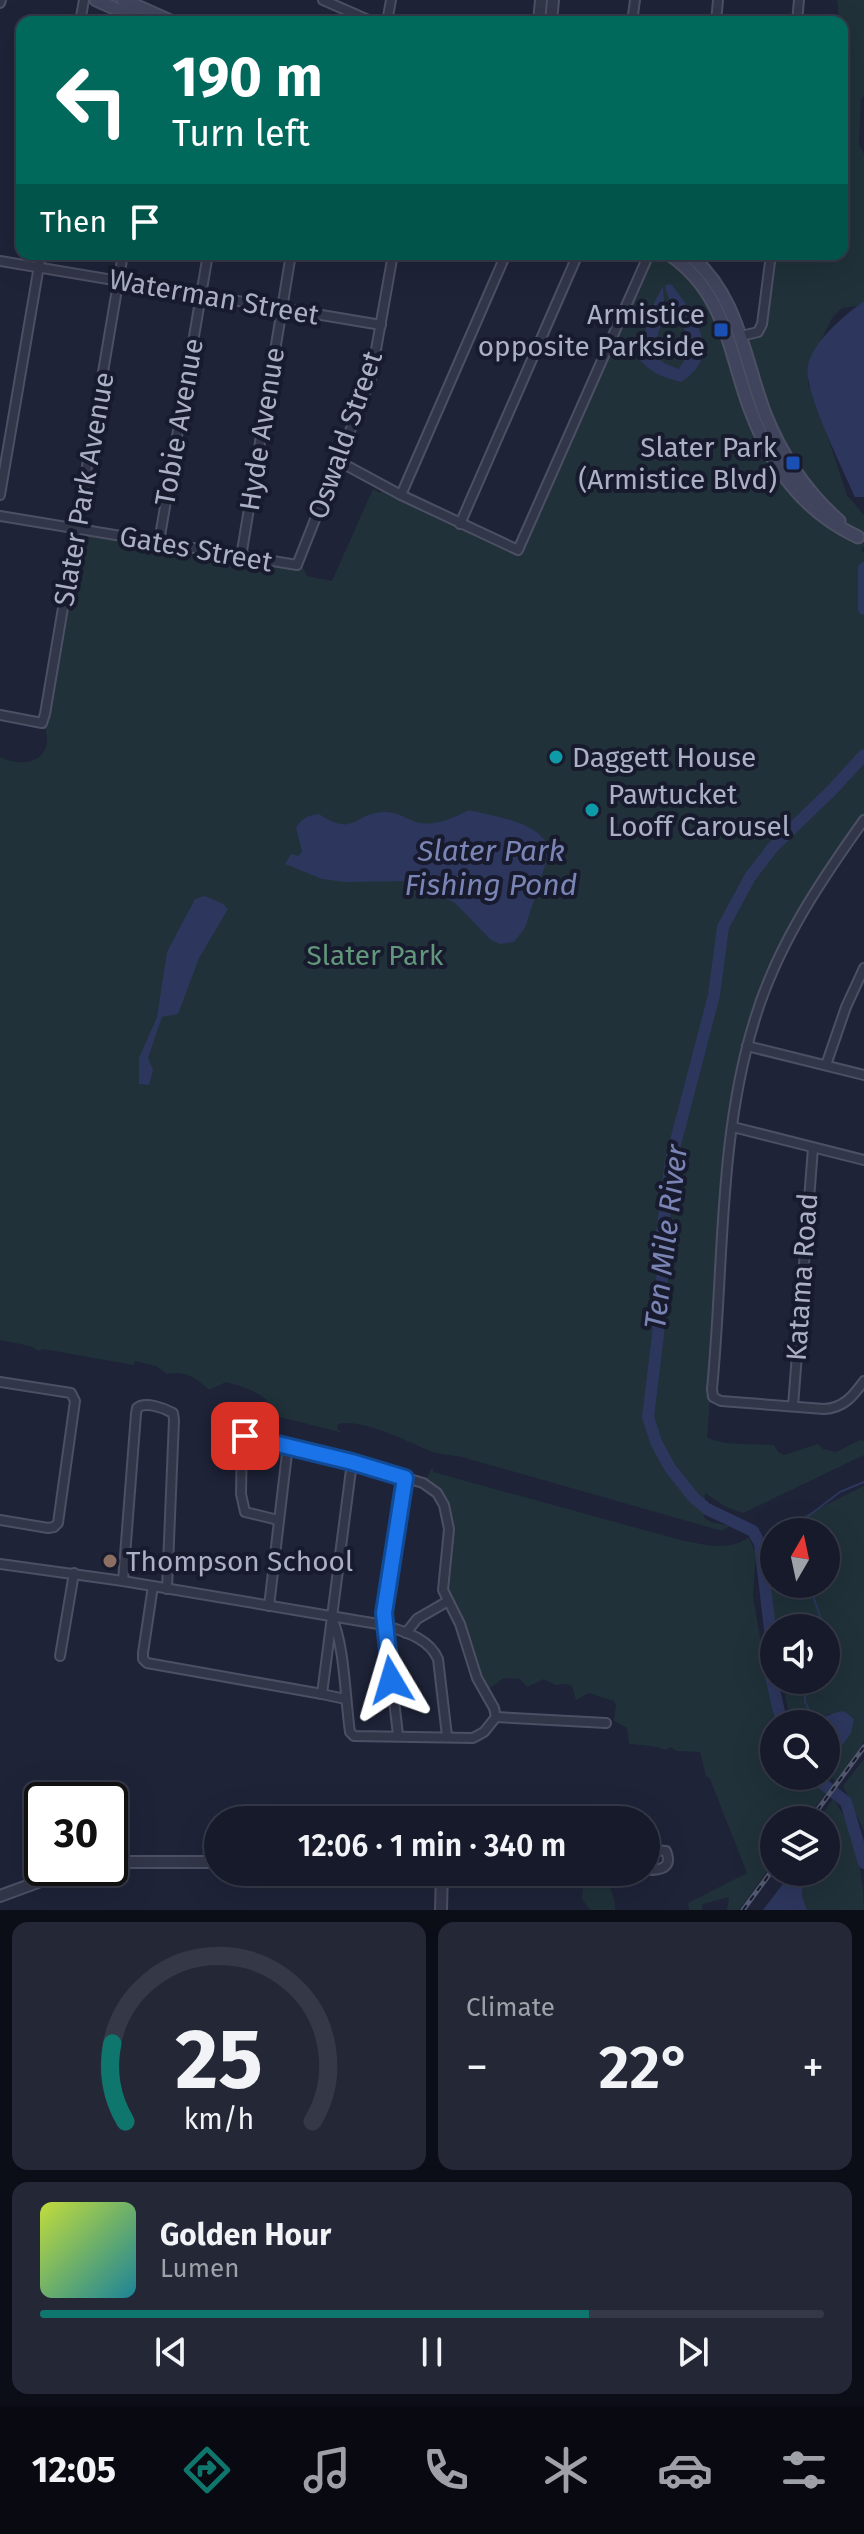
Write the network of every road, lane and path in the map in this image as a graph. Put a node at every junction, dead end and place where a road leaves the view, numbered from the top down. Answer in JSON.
{"nodes":[{"id":1,"x":96,"y":0,"type":"edge"},
{"id":2,"x":123,"y":0,"type":"edge"},
{"id":3,"x":323,"y":0,"type":"edge"},
{"id":4,"x":147,"y":11,"type":"edge"},
{"id":5,"x":359,"y":16,"type":"edge"},
{"id":6,"x":40,"y":260,"type":"edge"},
{"id":7,"x":122,"y":260,"type":"edge"},
{"id":8,"x":207,"y":260,"type":"edge"},
{"id":9,"x":290,"y":260,"type":"edge"},
{"id":10,"x":392,"y":260,"type":"edge"},
{"id":11,"x":503,"y":260,"type":"edge"},
{"id":12,"x":575,"y":260,"type":"edge"},
{"id":13,"x":646,"y":260,"type":"edge"},
{"id":14,"x":677,"y":260,"type":"edge"},
{"id":15,"x":694,"y":260,"type":"edge"},
{"id":16,"x":770,"y":260,"type":"edge"},
{"id":17,"x":0,"y":261,"type":"edge"},
{"id":18,"x":39,"y":267,"type":"junction"},
{"id":19,"x":119,"y":282,"type":"junction"},
{"id":20,"x":201,"y":295,"type":"junction"},
{"id":21,"x":282,"y":309,"type":"junction"},
{"id":22,"x":381,"y":325,"type":"junction"},
{"id":23,"x":741,"y":336,"type":"junction"},
{"id":24,"x":340,"y":462,"type":"junction"},
{"id":25,"x":0,"y":495,"type":"edge"},
{"id":26,"x":401,"y":495,"type":"junction"},
{"id":27,"x":0,"y":516,"type":"edge"},
{"id":28,"x":460,"y":524,"type":"junction"},
{"id":29,"x":76,"y":529,"type":"junction"},
{"id":30,"x":861,"y":540,"type":"edge"},
{"id":31,"x":159,"y":542,"type":"junction"},
{"id":32,"x":241,"y":557,"type":"junction"},
{"id":33,"x":297,"y":565,"type":"joint"},
{"id":34,"x":0,"y":715,"type":"edge"},
{"id":35,"x":864,"y":820,"type":"edge"},
{"id":36,"x":864,"y":968,"type":"edge"},
{"id":37,"x":747,"y":1046,"type":"junction"},
{"id":38,"x":826,"y":1065,"type":"junction"},
{"id":39,"x":864,"y":1075,"type":"edge"},
{"id":40,"x":733,"y":1127,"type":"junction"},
{"id":41,"x":813,"y":1148,"type":"junction"},
{"id":42,"x":864,"y":1160,"type":"edge"},
{"id":43,"x":864,"y":1381,"type":"edge"},
{"id":44,"x":0,"y":1382,"type":"edge"},
{"id":45,"x":793,"y":1406,"type":"junction"},
{"id":46,"x":288,"y":1445,"type":"junction"},
{"id":47,"x":352,"y":1462,"type":"junction"},
{"id":48,"x":405,"y":1478,"type":"junction"},
{"id":49,"x":0,"y":1520,"type":"edge"},
{"id":50,"x":278,"y":1520,"type":"junction"},
{"id":51,"x":0,"y":1564,"type":"edge"},
{"id":52,"x":74,"y":1573,"type":"junction"},
{"id":53,"x":123,"y":1581,"type":"junction"},
{"id":54,"x":153,"y":1586,"type":"junction"},
{"id":55,"x":167,"y":1589,"type":"junction"},
{"id":56,"x":448,"y":1601,"type":"junction"},
{"id":57,"x":269,"y":1606,"type":"junction"},
{"id":58,"x":331,"y":1616,"type":"junction"},
{"id":59,"x":384,"y":1625,"type":"junction"},
{"id":60,"x":406,"y":1633,"type":"junction"},
{"id":61,"x":60,"y":1656,"type":"dead end"},
{"id":62,"x":322,"y":1694,"type":"junction"},
{"id":63,"x":345,"y":1699,"type":"junction"},
{"id":64,"x":496,"y":1717,"type":"junction"},
{"id":65,"x":606,"y":1723,"type":"dead end"},
{"id":66,"x":398,"y":1735,"type":"junction"},
{"id":67,"x":447,"y":1736,"type":"junction"},
{"id":68,"x":128,"y":1862,"type":"edge"},
{"id":69,"x":204,"y":1862,"type":"edge"},
{"id":70,"x":27,"y":1886,"type":"edge"},
{"id":71,"x":442,"y":1886,"type":"edge"},
{"id":72,"x":0,"y":1896,"type":"edge"},
{"id":73,"x":441,"y":1910,"type":"edge"}],
"edges":[{"from":1,"to":4,"type":"main road"},
{"from":2,"to":4,"type":"main road"},
{"from":3,"to":5,"type":"street"},
{"from":6,"to":18,"type":"street"},
{"from":7,"to":19,"type":"street","name":"Slater Park Avenue"},
{"from":8,"to":20,"type":"street","name":"Tobie Avenue"},
{"from":9,"to":21,"type":"street","name":"Hyde Avenue"},
{"from":10,"to":22,"type":"street","name":"Oswald Street"},
{"from":11,"to":26,"type":"street"},
{"from":12,"to":28,"type":"street"},
{"from":13,"to":28,"type":"street"},
{"from":14,"to":30,"type":"main road"},
{"from":15,"to":23,"type":"main road"},
{"from":16,"to":23,"type":"street"},
{"from":17,"to":18,"type":"street","name":"Waterman Street"},
{"from":18,"to":19,"type":"street","name":"Waterman Street"},
{"from":18,"to":25,"type":"street"},
{"from":19,"to":20,"type":"street","name":"Waterman Street"},
{"from":19,"to":29,"type":"street","name":"Slater Park Avenue"},
{"from":20,"to":21,"type":"street","name":"Waterman Street"},
{"from":20,"to":31,"type":"street","name":"Tobie Avenue"},
{"from":21,"to":22,"type":"street","name":"Waterman Street"},
{"from":21,"to":32,"type":"street","name":"Hyde Avenue"},
{"from":22,"to":24,"type":"street","name":"Oswald Street"},
{"from":23,"to":30,"type":"main road"},
{"from":24,"to":26,"type":"street"},
{"from":24,"to":33,"type":"street","name":"Oswald Street"},
{"from":26,"to":28,"type":"street"},
{"from":27,"to":29,"type":"street","name":"Gates Street"},
{"from":29,"to":31,"type":"street","name":"Gates Street"},
{"from":29,"to":34,"type":"street","name":"Slater Park Avenue"},
{"from":31,"to":32,"type":"street","name":"Gates Street"},
{"from":32,"to":33,"type":"street","name":"Gates Street"},
{"from":35,"to":37,"type":"street"},
{"from":36,"to":38,"type":"street"},
{"from":37,"to":38,"type":"street"},
{"from":37,"to":40,"type":"street"},
{"from":38,"to":39,"type":"street"},
{"from":40,"to":41,"type":"street"},
{"from":40,"to":45,"type":"street"},
{"from":41,"to":42,"type":"street"},
{"from":41,"to":45,"type":"street","name":"Katama Road"},
{"from":43,"to":45,"type":"street"},
{"from":44,"to":49,"type":"street"},
{"from":46,"to":47,"type":"street"},
{"from":46,"to":50,"type":"street"},
{"from":46,"to":50,"type":"street"},
{"from":47,"to":48,"type":"street"},
{"from":47,"to":58,"type":"street"},
{"from":48,"to":56,"type":"street"},
{"from":48,"to":59,"type":"street"},
{"from":50,"to":57,"type":"street"},
{"from":51,"to":52,"type":"street"},
{"from":52,"to":53,"type":"street"},
{"from":52,"to":61,"type":"street"},
{"from":53,"to":54,"type":"street"},
{"from":53,"to":55,"type":"street"},
{"from":54,"to":55,"type":"street"},
{"from":54,"to":62,"type":"street"},
{"from":55,"to":57,"type":"street"},
{"from":56,"to":60,"type":"street"},
{"from":56,"to":64,"type":"street"},
{"from":57,"to":58,"type":"street"},
{"from":58,"to":59,"type":"street"},
{"from":58,"to":62,"type":"street"},
{"from":58,"to":63,"type":"street"},
{"from":59,"to":60,"type":"street"},
{"from":59,"to":66,"type":"street"},
{"from":60,"to":67,"type":"street"},
{"from":62,"to":63,"type":"street"},
{"from":63,"to":66,"type":"street"},
{"from":64,"to":65,"type":"street"},
{"from":64,"to":67,"type":"street"},
{"from":66,"to":67,"type":"street"},
{"from":68,"to":69,"type":"street"},
{"from":70,"to":72,"type":"street"},
{"from":71,"to":73,"type":"street"}]}
